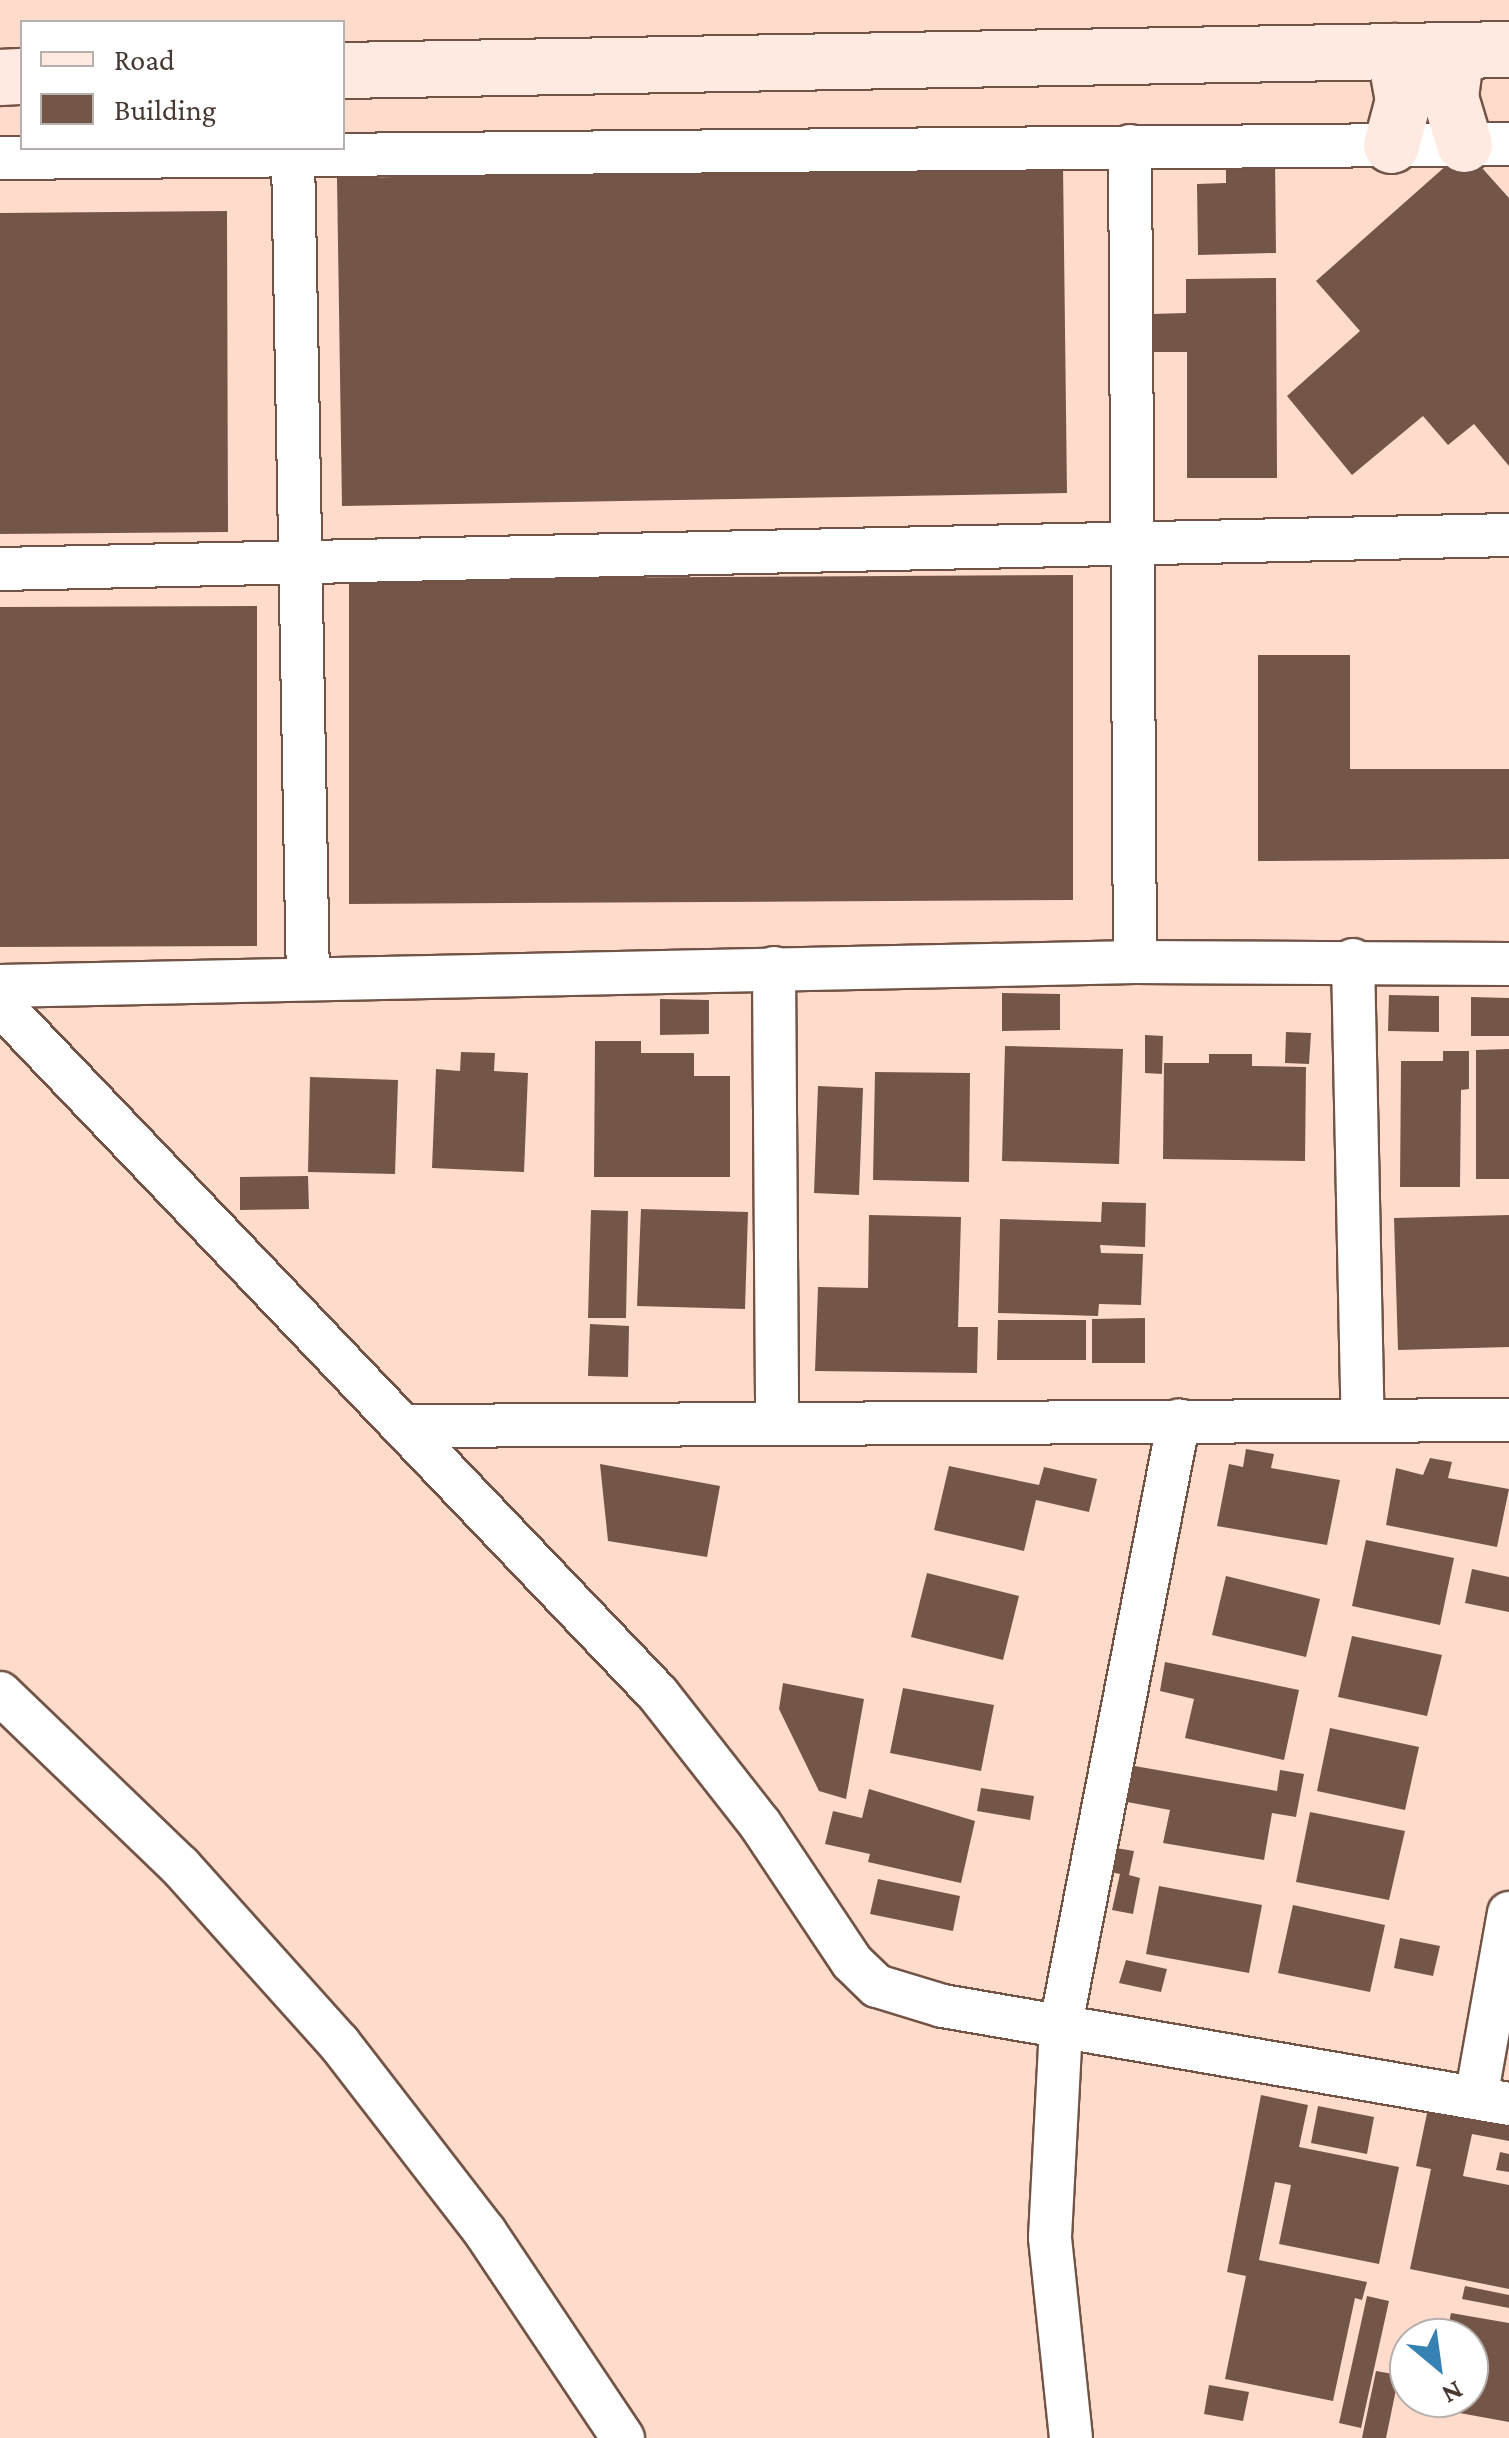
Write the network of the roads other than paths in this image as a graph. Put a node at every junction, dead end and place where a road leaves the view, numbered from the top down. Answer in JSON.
{"nodes":[{"id":1,"x":1482,"y":50,"type":"edge"},
{"id":2,"x":1394,"y":51,"type":"junction"},
{"id":3,"x":345,"y":70,"type":"edge"},
{"id":4,"x":1486,"y":144,"type":"edge"},
{"id":5,"x":1390,"y":145,"type":"junction"},
{"id":6,"x":1130,"y":146,"type":"junction"},
{"id":7,"x":294,"y":155,"type":"junction"},
{"id":8,"x":0,"y":158,"type":"edge"},
{"id":9,"x":1509,"y":535,"type":"edge"},
{"id":10,"x":1132,"y":540,"type":"junction"},
{"id":11,"x":301,"y":562,"type":"junction"},
{"id":12,"x":0,"y":569,"type":"edge"},
{"id":13,"x":1353,"y":960,"type":"junction"},
{"id":14,"x":1135,"y":962,"type":"junction"},
{"id":15,"x":1509,"y":964,"type":"edge"},
{"id":16,"x":774,"y":968,"type":"junction"},
{"id":17,"x":308,"y":978,"type":"junction"},
{"id":18,"x":0,"y":986,"type":"edge"},
{"id":19,"x":0,"y":1004,"type":"edge"},
{"id":20,"x":1363,"y":1419,"type":"junction"},
{"id":21,"x":1180,"y":1420,"type":"junction"},
{"id":22,"x":1509,"y":1420,"type":"edge"},
{"id":23,"x":777,"y":1421,"type":"junction"},
{"id":24,"x":404,"y":1426,"type":"junction"},
{"id":25,"x":0,"y":1693,"type":"edge"},
{"id":26,"x":1509,"y":1913,"type":"edge"},
{"id":27,"x":1061,"y":2024,"type":"junction"},
{"id":28,"x":1492,"y":2101,"type":"edge"},
{"id":29,"x":623,"y":2438,"type":"edge"},
{"id":30,"x":1071,"y":2438,"type":"edge"}],
"edges":[{"from":1,"to":2,"type":"main road"},
{"from":1,"to":4,"type":"main road"},
{"from":2,"to":3,"type":"main road"},
{"from":2,"to":5,"type":"main road"},
{"from":4,"to":5,"type":"street"},
{"from":5,"to":6,"type":"street"},
{"from":6,"to":7,"type":"street"},
{"from":6,"to":10,"type":"street"},
{"from":7,"to":8,"type":"street"},
{"from":7,"to":11,"type":"street"},
{"from":9,"to":10,"type":"street"},
{"from":10,"to":11,"type":"street"},
{"from":10,"to":14,"type":"street"},
{"from":11,"to":12,"type":"street"},
{"from":11,"to":17,"type":"street"},
{"from":13,"to":14,"type":"street"},
{"from":13,"to":15,"type":"street"},
{"from":13,"to":20,"type":"street"},
{"from":14,"to":16,"type":"street"},
{"from":16,"to":17,"type":"street"},
{"from":16,"to":23,"type":"street"},
{"from":17,"to":18,"type":"street"},
{"from":19,"to":24,"type":"street"},
{"from":20,"to":21,"type":"street"},
{"from":20,"to":22,"type":"street"},
{"from":21,"to":23,"type":"street"},
{"from":21,"to":27,"type":"street"},
{"from":23,"to":24,"type":"street"},
{"from":24,"to":27,"type":"street"},
{"from":25,"to":29,"type":"street"},
{"from":26,"to":28,"type":"street"},
{"from":27,"to":28,"type":"street"},
{"from":27,"to":30,"type":"street"}]}
